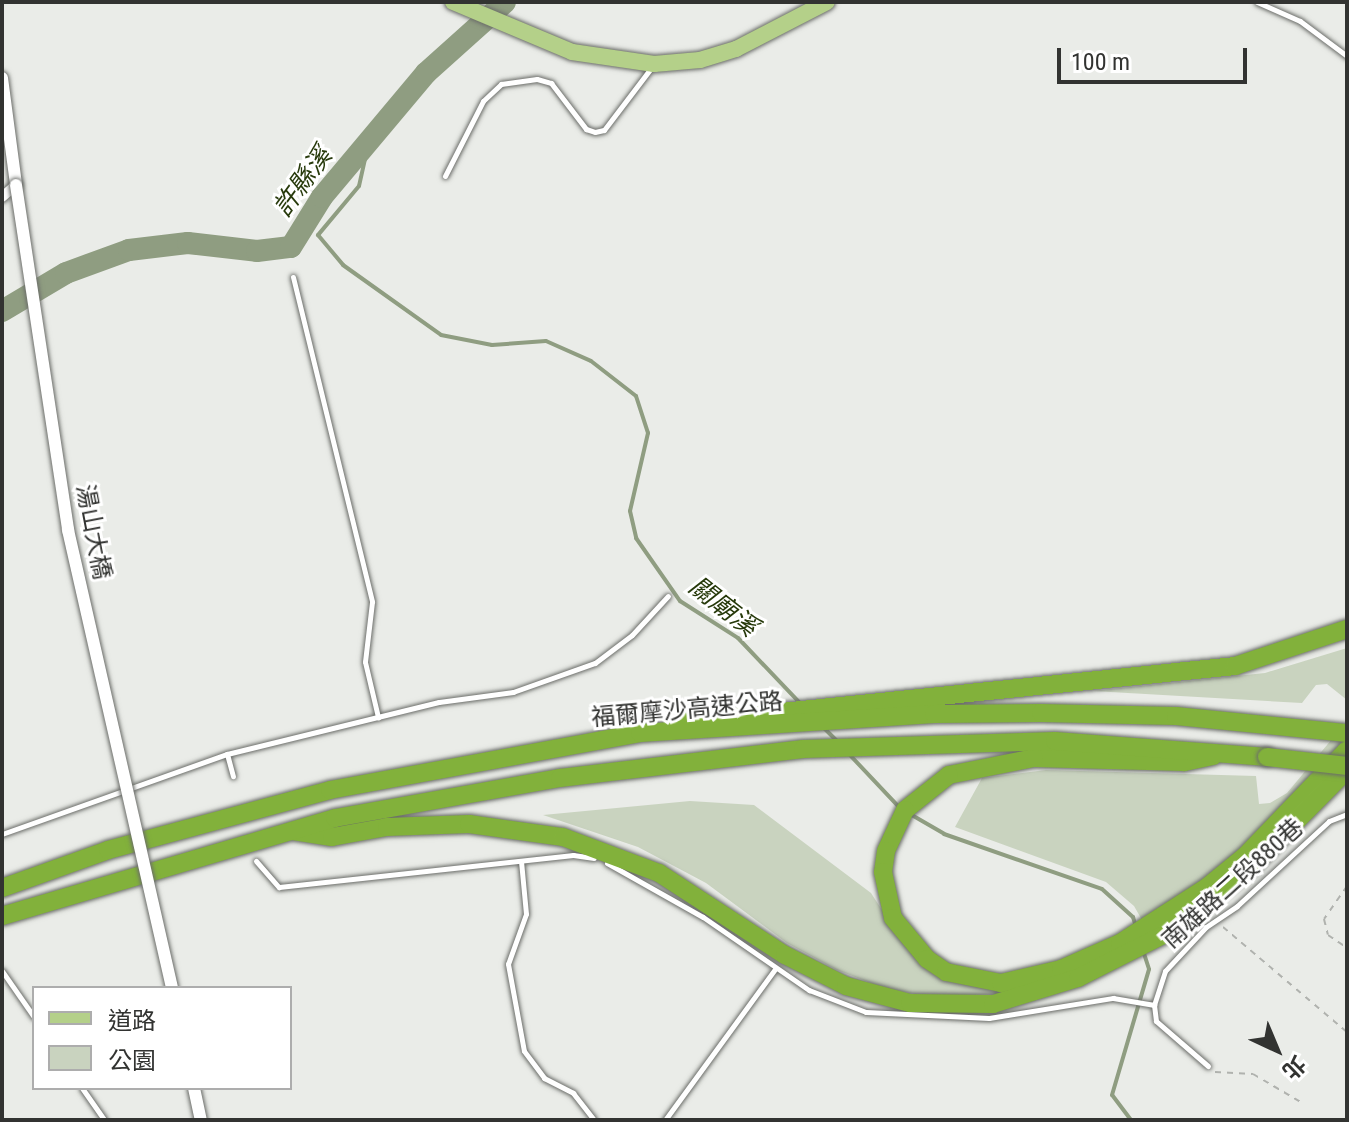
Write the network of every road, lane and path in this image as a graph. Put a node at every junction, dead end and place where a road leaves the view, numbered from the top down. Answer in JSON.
{"nodes":[{"id":1,"x":453,"y":2,"type":"edge"},
{"id":2,"x":827,"y":2,"type":"edge"},
{"id":3,"x":1257,"y":2,"type":"edge"},
{"id":4,"x":1347,"y":56,"type":"edge"},
{"id":5,"x":654,"y":64,"type":"junction"},
{"id":6,"x":2,"y":78,"type":"edge"},
{"id":7,"x":445,"y":176,"type":"dead end"},
{"id":8,"x":16,"y":185,"type":"junction"},
{"id":9,"x":2,"y":197,"type":"edge"},
{"id":10,"x":293,"y":277,"type":"dead end"},
{"id":11,"x":668,"y":596,"type":"dead end"},
{"id":12,"x":1347,"y":629,"type":"edge"},
{"id":13,"x":378,"y":717,"type":"junction"},
{"id":14,"x":705,"y":724,"type":"junction"},
{"id":15,"x":1347,"y":733,"type":"edge"},
{"id":16,"x":1347,"y":750,"type":"edge"},
{"id":17,"x":227,"y":754,"type":"junction"},
{"id":18,"x":1223,"y":754,"type":"junction"},
{"id":19,"x":1347,"y":768,"type":"edge"},
{"id":20,"x":233,"y":776,"type":"dead end"},
{"id":21,"x":1347,"y":814,"type":"edge"},
{"id":22,"x":286,"y":830,"type":"junction"},
{"id":23,"x":2,"y":834,"type":"edge"},
{"id":24,"x":256,"y":861,"type":"dead end"},
{"id":25,"x":521,"y":861,"type":"junction"},
{"id":26,"x":1347,"y":886,"type":"edge"},
{"id":27,"x":2,"y":888,"type":"edge"},
{"id":28,"x":2,"y":916,"type":"edge"},
{"id":29,"x":1216,"y":921,"type":"junction"},
{"id":30,"x":1164,"y":926,"type":"junction"},
{"id":31,"x":1347,"y":948,"type":"edge"},
{"id":32,"x":1122,"y":951,"type":"junction"},
{"id":33,"x":776,"y":968,"type":"junction"},
{"id":34,"x":2,"y":971,"type":"edge"},
{"id":35,"x":172,"y":986,"type":"edge"},
{"id":36,"x":1152,"y":1005,"type":"junction"},
{"id":37,"x":32,"y":1014,"type":"edge"},
{"id":38,"x":1347,"y":1032,"type":"edge"},
{"id":39,"x":1208,"y":1066,"type":"joint"},
{"id":40,"x":83,"y":1090,"type":"edge"},
{"id":41,"x":194,"y":1090,"type":"edge"},
{"id":42,"x":1304,"y":1104,"type":"dead end"},
{"id":43,"x":104,"y":1120,"type":"edge"},
{"id":44,"x":201,"y":1120,"type":"edge"},
{"id":45,"x":594,"y":1120,"type":"edge"},
{"id":46,"x":665,"y":1120,"type":"edge"}],
"edges":[{"from":1,"to":5,"type":"main road"},
{"from":2,"to":5,"type":"main road"},
{"from":3,"to":4,"type":"lane"},
{"from":5,"to":7,"type":"lane"},
{"from":6,"to":8,"type":"street","name":"湯山大橋"},
{"from":8,"to":9,"type":"street"},
{"from":8,"to":35,"type":"street","name":"湯山大橋","bridge":true},
{"from":10,"to":13,"type":"lane"},
{"from":11,"to":13,"type":"lane"},
{"from":12,"to":14,"type":"highway"},
{"from":13,"to":17,"type":"lane"},
{"from":14,"to":15,"type":"highway","name":"福爾摩沙高速公路"},
{"from":14,"to":27,"type":"highway","name":"福爾摩沙高速公路"},
{"from":16,"to":30,"type":"highway"},
{"from":17,"to":20,"type":"lane"},
{"from":17,"to":23,"type":"lane"},
{"from":18,"to":19,"type":"highway","name":"福爾摩沙高速公路","bridge":true},
{"from":18,"to":22,"type":"highway","name":"福爾摩沙高速公路"},
{"from":18,"to":32,"type":"highway"},
{"from":19,"to":30,"type":"highway"},
{"from":21,"to":29,"type":"lane","name":"南雄路二段880巷"},
{"from":22,"to":28,"type":"highway","name":"福爾摩沙高速公路"},
{"from":22,"to":32,"type":"highway"},
{"from":24,"to":25,"type":"lane"},
{"from":25,"to":33,"type":"lane"},
{"from":25,"to":45,"type":"lane"},
{"from":26,"to":31,"type":"path"},
{"from":29,"to":36,"type":"lane","name":"南雄路二段880巷"},
{"from":29,"to":38,"type":"path"},
{"from":30,"to":32,"type":"highway"},
{"from":33,"to":36,"type":"lane"},
{"from":33,"to":46,"type":"lane"},
{"from":34,"to":37,"type":"lane"},
{"from":36,"to":39,"type":"lane"},
{"from":39,"to":42,"type":"path"},
{"from":40,"to":43,"type":"lane"},
{"from":41,"to":44,"type":"street"}]}
